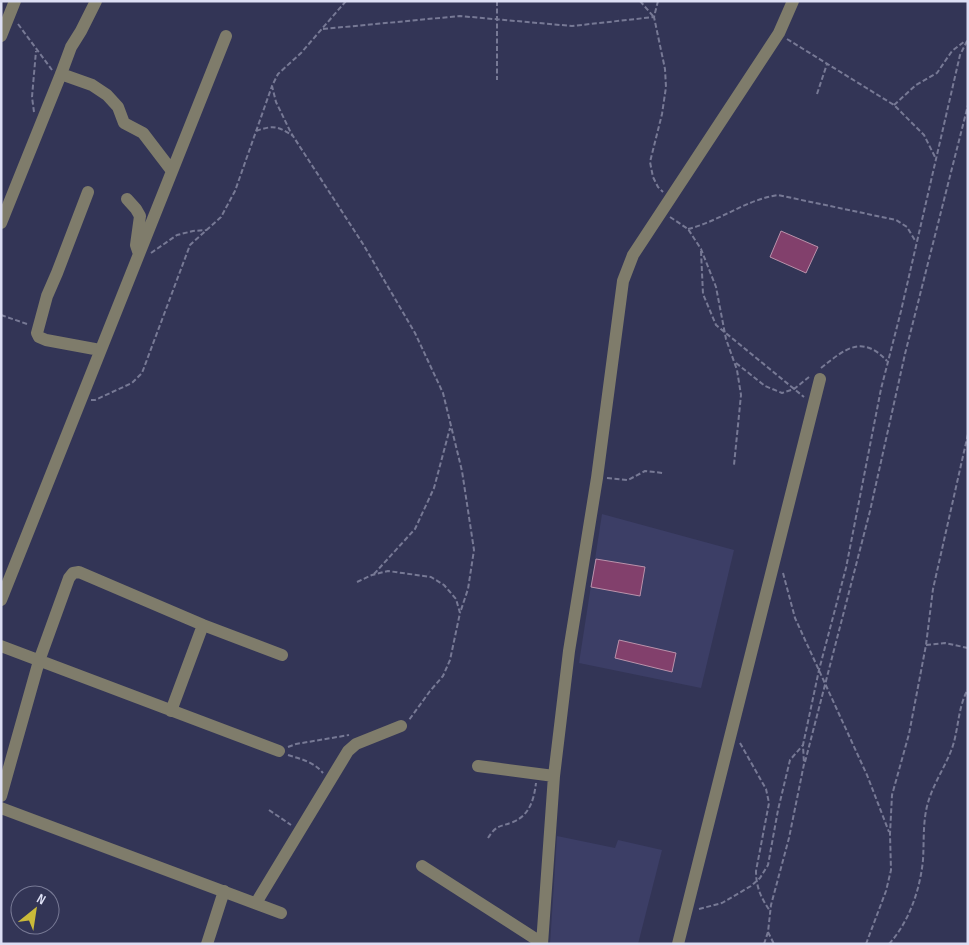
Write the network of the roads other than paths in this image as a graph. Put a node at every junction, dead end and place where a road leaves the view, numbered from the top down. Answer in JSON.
{"nodes":[{"id":1,"x":96,"y":1,"type":"edge"},
{"id":2,"x":794,"y":1,"type":"edge"},
{"id":3,"x":13,"y":7,"type":"edge"},
{"id":4,"x":1,"y":35,"type":"edge"},
{"id":5,"x":226,"y":36,"type":"dead end"},
{"id":6,"x":60,"y":77,"type":"junction"},
{"id":7,"x":172,"y":171,"type":"junction"},
{"id":8,"x":88,"y":192,"type":"dead end"},
{"id":9,"x":127,"y":200,"type":"dead end"},
{"id":10,"x":1,"y":223,"type":"edge"},
{"id":11,"x":138,"y":256,"type":"junction"},
{"id":12,"x":100,"y":350,"type":"junction"},
{"id":13,"x":820,"y":379,"type":"dead end"},
{"id":14,"x":1,"y":600,"type":"edge"},
{"id":15,"x":203,"y":625,"type":"junction"},
{"id":16,"x":1,"y":646,"type":"edge"},
{"id":17,"x":282,"y":655,"type":"dead end"},
{"id":18,"x":39,"y":661,"type":"junction"},
{"id":19,"x":171,"y":711,"type":"junction"},
{"id":20,"x":401,"y":726,"type":"road end"},
{"id":21,"x":279,"y":751,"type":"road end"},
{"id":22,"x":478,"y":766,"type":"dead end"},
{"id":23,"x":554,"y":776,"type":"junction"},
{"id":24,"x":1,"y":796,"type":"edge"},
{"id":25,"x":1,"y":808,"type":"edge"},
{"id":26,"x":422,"y":866,"type":"dead end"},
{"id":27,"x":224,"y":891,"type":"junction"},
{"id":28,"x":256,"y":903,"type":"junction"},
{"id":29,"x":281,"y":913,"type":"dead end"},
{"id":30,"x":542,"y":943,"type":"edge"},
{"id":31,"x":207,"y":944,"type":"edge"},
{"id":32,"x":678,"y":944,"type":"edge"}],
"edges":[{"from":1,"to":6,"type":"street"},
{"from":2,"to":23,"type":"street"},
{"from":3,"to":4,"type":"street"},
{"from":5,"to":7,"type":"street"},
{"from":6,"to":7,"type":"street"},
{"from":6,"to":10,"type":"street"},
{"from":7,"to":11,"type":"street"},
{"from":8,"to":12,"type":"street"},
{"from":9,"to":11,"type":"street"},
{"from":11,"to":12,"type":"street"},
{"from":12,"to":14,"type":"street"},
{"from":13,"to":32,"type":"street"},
{"from":15,"to":17,"type":"street"},
{"from":15,"to":18,"type":"street"},
{"from":15,"to":19,"type":"street"},
{"from":16,"to":18,"type":"street"},
{"from":18,"to":19,"type":"street"},
{"from":18,"to":24,"type":"street"},
{"from":19,"to":21,"type":"street"},
{"from":20,"to":28,"type":"street"},
{"from":22,"to":23,"type":"street"},
{"from":23,"to":30,"type":"street"},
{"from":25,"to":27,"type":"street"},
{"from":26,"to":30,"type":"street"},
{"from":27,"to":28,"type":"street"},
{"from":27,"to":31,"type":"street"},
{"from":28,"to":29,"type":"street"}]}
